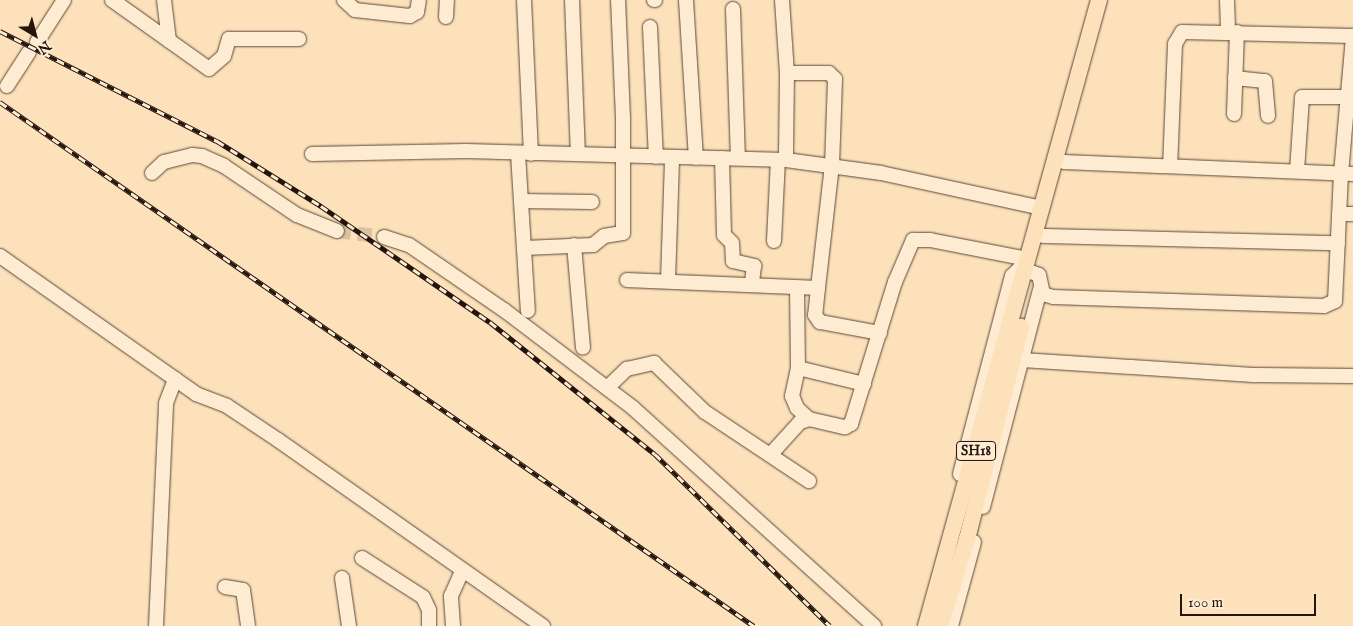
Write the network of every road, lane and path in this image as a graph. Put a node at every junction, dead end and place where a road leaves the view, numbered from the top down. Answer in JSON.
{"nodes":[{"id":1,"x":64,"y":0,"type":"edge"},
{"id":2,"x":112,"y":0,"type":"edge"},
{"id":3,"x":164,"y":0,"type":"edge"},
{"id":4,"x":344,"y":0,"type":"edge"},
{"id":5,"x":419,"y":0,"type":"edge"},
{"id":6,"x":447,"y":0,"type":"edge"},
{"id":7,"x":524,"y":0,"type":"edge"},
{"id":8,"x":572,"y":0,"type":"edge"},
{"id":9,"x":618,"y":0,"type":"edge"},
{"id":10,"x":686,"y":0,"type":"edge"},
{"id":11,"x":782,"y":0,"type":"edge"},
{"id":12,"x":1099,"y":0,"type":"edge"},
{"id":13,"x":1108,"y":0,"type":"edge"},
{"id":14,"x":1227,"y":0,"type":"edge"},
{"id":15,"x":733,"y":10,"type":"dead end"},
{"id":16,"x":446,"y":17,"type":"dead end"},
{"id":17,"x":650,"y":27,"type":"dead end"},
{"id":18,"x":1232,"y":31,"type":"junction"},
{"id":19,"x":1353,"y":36,"type":"edge"},
{"id":20,"x":299,"y":39,"type":"dead end"},
{"id":21,"x":169,"y":41,"type":"junction"},
{"id":22,"x":787,"y":73,"type":"junction"},
{"id":23,"x":1235,"y":78,"type":"junction"},
{"id":24,"x":7,"y":86,"type":"dead end"},
{"id":25,"x":1348,"y":97,"type":"junction"},
{"id":26,"x":1234,"y":114,"type":"dead end"},
{"id":27,"x":1268,"y":116,"type":"dead end"},
{"id":28,"x":312,"y":154,"type":"dead end"},
{"id":29,"x":525,"y":154,"type":"junction"},
{"id":30,"x":578,"y":154,"type":"junction"},
{"id":31,"x":623,"y":156,"type":"junction"},
{"id":32,"x":656,"y":157,"type":"junction"},
{"id":33,"x":672,"y":158,"type":"junction"},
{"id":34,"x":696,"y":158,"type":"junction"},
{"id":35,"x":722,"y":158,"type":"junction"},
{"id":36,"x":738,"y":158,"type":"junction"},
{"id":37,"x":782,"y":160,"type":"junction"},
{"id":38,"x":1064,"y":162,"type":"junction"},
{"id":39,"x":832,"y":166,"type":"junction"},
{"id":40,"x":1170,"y":166,"type":"junction"},
{"id":41,"x":1296,"y":171,"type":"junction"},
{"id":42,"x":152,"y":173,"type":"dead end"},
{"id":43,"x":1347,"y":174,"type":"edge"},
{"id":44,"x":521,"y":201,"type":"junction"},
{"id":45,"x":592,"y":202,"type":"dead end"},
{"id":46,"x":1042,"y":208,"type":"junction"},
{"id":47,"x":1346,"y":214,"type":"edge"},
{"id":48,"x":337,"y":231,"type":"tunnel mouth"},
{"id":49,"x":1043,"y":236,"type":"junction"},
{"id":50,"x":384,"y":237,"type":"tunnel mouth"},
{"id":51,"x":774,"y":241,"type":"dead end"},
{"id":52,"x":1338,"y":243,"type":"junction"},
{"id":53,"x":574,"y":245,"type":"junction"},
{"id":54,"x":524,"y":248,"type":"junction"},
{"id":55,"x":1,"y":257,"type":"edge"},
{"id":56,"x":1031,"y":273,"type":"junction"},
{"id":57,"x":627,"y":280,"type":"dead end"},
{"id":58,"x":668,"y":281,"type":"junction"},
{"id":59,"x":752,"y":283,"type":"junction"},
{"id":60,"x":796,"y":288,"type":"junction"},
{"id":61,"x":818,"y":288,"type":"junction"},
{"id":62,"x":528,"y":310,"type":"dead end"},
{"id":63,"x":880,"y":333,"type":"junction"},
{"id":64,"x":583,"y":348,"type":"dead end"},
{"id":65,"x":1022,"y":360,"type":"junction"},
{"id":66,"x":798,"y":368,"type":"junction"},
{"id":67,"x":1353,"y":376,"type":"edge"},
{"id":68,"x":175,"y":379,"type":"junction"},
{"id":69,"x":864,"y":384,"type":"junction"},
{"id":70,"x":607,"y":388,"type":"junction"},
{"id":71,"x":809,"y":419,"type":"junction"},
{"id":72,"x":771,"y":454,"type":"junction"},
{"id":73,"x":809,"y":481,"type":"dead end"},
{"id":74,"x":362,"y":558,"type":"dead end"},
{"id":75,"x":462,"y":571,"type":"junction"},
{"id":76,"x":342,"y":578,"type":"dead end"},
{"id":77,"x":225,"y":587,"type":"dead end"},
{"id":78,"x":156,"y":626,"type":"edge"},
{"id":79,"x":248,"y":626,"type":"edge"},
{"id":80,"x":349,"y":626,"type":"edge"},
{"id":81,"x":429,"y":626,"type":"edge"},
{"id":82,"x":453,"y":626,"type":"edge"},
{"id":83,"x":543,"y":626,"type":"edge"},
{"id":84,"x":874,"y":626,"type":"edge"},
{"id":85,"x":918,"y":626,"type":"edge"},
{"id":86,"x":926,"y":626,"type":"edge"},
{"id":87,"x":940,"y":626,"type":"edge"},
{"id":88,"x":951,"y":626,"type":"edge"}],
"edges":[{"from":1,"to":24,"type":"street"},
{"from":2,"to":21,"type":"street"},
{"from":3,"to":21,"type":"street"},
{"from":4,"to":5,"type":"street"},
{"from":6,"to":16,"type":"street"},
{"from":7,"to":29,"type":"street"},
{"from":8,"to":30,"type":"street"},
{"from":9,"to":31,"type":"street"},
{"from":10,"to":34,"type":"street"},
{"from":11,"to":22,"type":"street"},
{"from":12,"to":46,"type":"main road","number":"SH18"},
{"from":13,"to":38,"type":"main road","number":"SH18"},
{"from":14,"to":18,"type":"street"},
{"from":15,"to":36,"type":"street"},
{"from":17,"to":32,"type":"street"},
{"from":18,"to":19,"type":"street"},
{"from":18,"to":23,"type":"street"},
{"from":18,"to":40,"type":"street"},
{"from":19,"to":25,"type":"street"},
{"from":20,"to":21,"type":"street"},
{"from":22,"to":37,"type":"street"},
{"from":22,"to":39,"type":"street"},
{"from":23,"to":26,"type":"street"},
{"from":23,"to":27,"type":"street"},
{"from":25,"to":41,"type":"street"},
{"from":25,"to":43,"type":"street"},
{"from":28,"to":29,"type":"street"},
{"from":29,"to":30,"type":"street"},
{"from":29,"to":44,"type":"street"},
{"from":30,"to":31,"type":"street"},
{"from":31,"to":32,"type":"street"},
{"from":31,"to":53,"type":"street"},
{"from":32,"to":33,"type":"street"},
{"from":33,"to":34,"type":"street"},
{"from":33,"to":58,"type":"street"},
{"from":34,"to":35,"type":"street"},
{"from":35,"to":36,"type":"street"},
{"from":35,"to":59,"type":"street"},
{"from":36,"to":37,"type":"street"},
{"from":37,"to":39,"type":"street"},
{"from":37,"to":51,"type":"street"},
{"from":38,"to":40,"type":"street"},
{"from":38,"to":49,"type":"main road","number":"SH18"},
{"from":39,"to":46,"type":"street"},
{"from":39,"to":61,"type":"street"},
{"from":40,"to":41,"type":"street"},
{"from":41,"to":43,"type":"street"},
{"from":42,"to":48,"type":"street"},
{"from":43,"to":47,"type":"street"},
{"from":44,"to":45,"type":"street"},
{"from":44,"to":54,"type":"street"},
{"from":46,"to":56,"type":"main road","number":"SH18"},
{"from":47,"to":52,"type":"street"},
{"from":49,"to":52,"type":"street"},
{"from":49,"to":56,"type":"main road","number":"SH18"},
{"from":50,"to":70,"type":"street"},
{"from":52,"to":56,"type":"street"},
{"from":53,"to":54,"type":"street"},
{"from":53,"to":64,"type":"street"},
{"from":54,"to":62,"type":"street"},
{"from":55,"to":68,"type":"street"},
{"from":56,"to":63,"type":"street"},
{"from":56,"to":65,"type":"street"},
{"from":56,"to":85,"type":"street"},
{"from":56,"to":86,"type":"main road","number":"SH18"},
{"from":56,"to":87,"type":"main road","number":"SH18"},
{"from":57,"to":58,"type":"street"},
{"from":58,"to":59,"type":"street"},
{"from":59,"to":60,"type":"street"},
{"from":60,"to":61,"type":"street"},
{"from":60,"to":66,"type":"street"},
{"from":61,"to":63,"type":"street"},
{"from":63,"to":69,"type":"street"},
{"from":65,"to":67,"type":"street"},
{"from":65,"to":88,"type":"street"},
{"from":66,"to":69,"type":"street"},
{"from":66,"to":71,"type":"street"},
{"from":68,"to":75,"type":"street"},
{"from":68,"to":78,"type":"street"},
{"from":69,"to":71,"type":"street"},
{"from":70,"to":72,"type":"street"},
{"from":70,"to":84,"type":"street"},
{"from":71,"to":72,"type":"street"},
{"from":72,"to":73,"type":"street"},
{"from":74,"to":81,"type":"street"},
{"from":75,"to":82,"type":"street"},
{"from":75,"to":83,"type":"street"},
{"from":76,"to":80,"type":"street"},
{"from":77,"to":79,"type":"street"}]}
